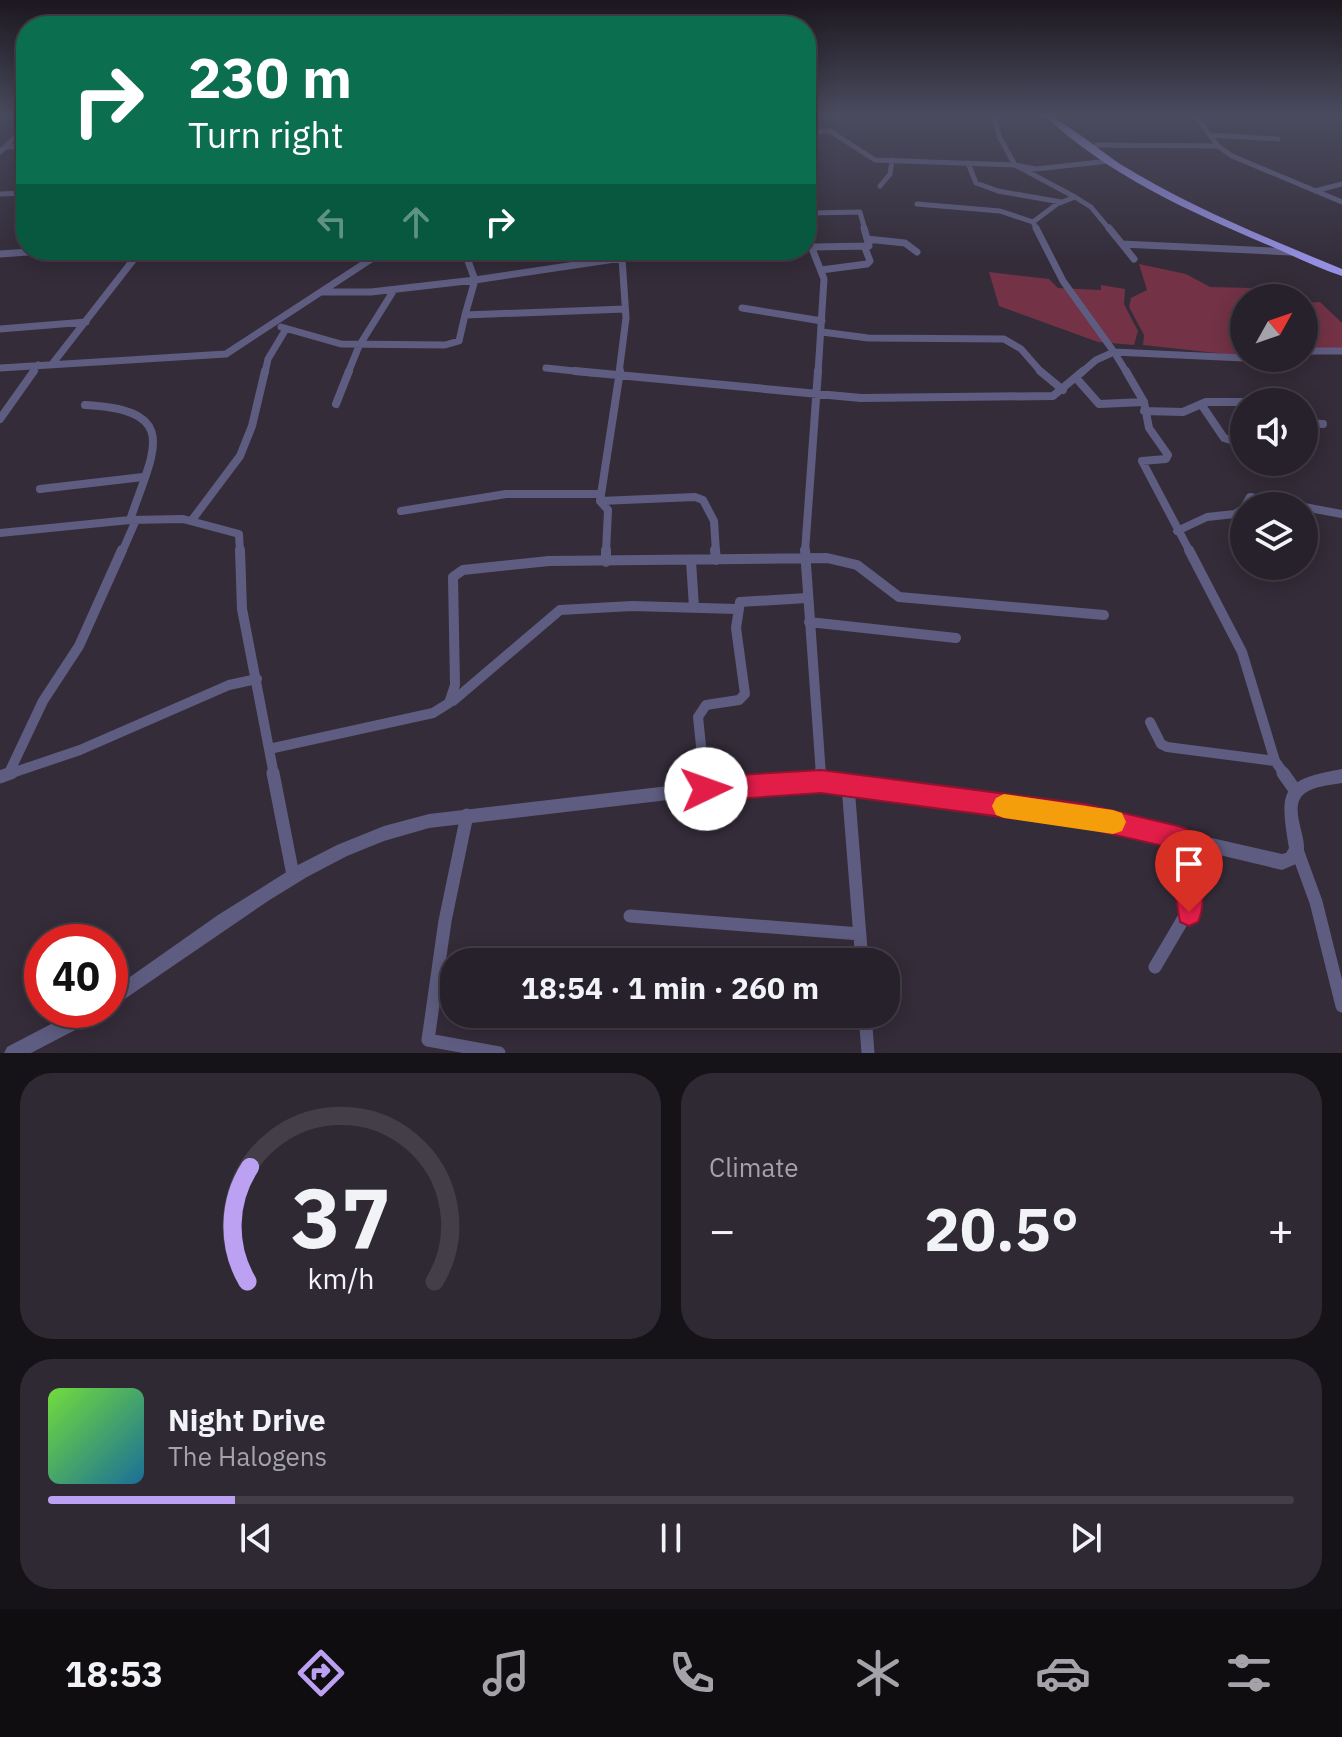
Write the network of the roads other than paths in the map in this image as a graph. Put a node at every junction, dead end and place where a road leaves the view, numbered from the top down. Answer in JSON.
{"nodes":[{"id":1,"x":891,"y":164,"type":"edge"},
{"id":2,"x":968,"y":164,"type":"edge"},
{"id":3,"x":995,"y":164,"type":"edge"},
{"id":4,"x":1080,"y":164,"type":"edge"},
{"id":5,"x":1114,"y":164,"type":"edge"},
{"id":6,"x":1127,"y":164,"type":"edge"},
{"id":7,"x":1253,"y":164,"type":"edge"},
{"id":8,"x":1015,"y":165,"type":"junction"},
{"id":9,"x":1342,"y":184,"type":"edge"},
{"id":10,"x":880,"y":186,"type":"dead end"},
{"id":11,"x":1315,"y":191,"type":"junction"},
{"id":12,"x":1075,"y":197,"type":"junction"},
{"id":13,"x":1061,"y":202,"type":"junction"},
{"id":14,"x":1342,"y":202,"type":"edge"},
{"id":15,"x":917,"y":204,"type":"dead end"},
{"id":16,"x":816,"y":211,"type":"edge"},
{"id":17,"x":1033,"y":222,"type":"junction"},
{"id":18,"x":867,"y":239,"type":"junction"},
{"id":19,"x":1122,"y":244,"type":"junction"},
{"id":20,"x":816,"y":247,"type":"edge"},
{"id":21,"x":865,"y":248,"type":"junction"},
{"id":22,"x":917,"y":252,"type":"dead end"},
{"id":23,"x":1291,"y":252,"type":"junction"},
{"id":24,"x":816,"y":256,"type":"edge"},
{"id":25,"x":1134,"y":259,"type":"dead end"},
{"id":26,"x":133,"y":260,"type":"edge"},
{"id":27,"x":369,"y":260,"type":"edge"},
{"id":28,"x":468,"y":260,"type":"edge"},
{"id":29,"x":609,"y":260,"type":"edge"},
{"id":30,"x":623,"y":260,"type":"edge"},
{"id":31,"x":1342,"y":266,"type":"edge"},
{"id":32,"x":821,"y":270,"type":"junction"},
{"id":33,"x":1342,"y":273,"type":"edge"},
{"id":34,"x":475,"y":280,"type":"junction"},
{"id":35,"x":394,"y":290,"type":"junction"},
{"id":36,"x":323,"y":292,"type":"junction"},
{"id":37,"x":742,"y":308,"type":"dead end"},
{"id":38,"x":625,"y":309,"type":"junction"},
{"id":39,"x":465,"y":315,"type":"junction"},
{"id":40,"x":86,"y":322,"type":"junction"},
{"id":41,"x":274,"y":325,"type":"junction"},
{"id":42,"x":822,"y":326,"type":"junction"},
{"id":43,"x":0,"y":329,"type":"edge"},
{"id":44,"x":286,"y":329,"type":"junction"},
{"id":45,"x":359,"y":346,"type":"junction"},
{"id":46,"x":1318,"y":351,"type":"edge"},
{"id":47,"x":1342,"y":351,"type":"edge"},
{"id":48,"x":1114,"y":352,"type":"junction"},
{"id":49,"x":1230,"y":357,"type":"edge"},
{"id":50,"x":53,"y":363,"type":"junction"},
{"id":51,"x":38,"y":365,"type":"junction"},
{"id":52,"x":0,"y":368,"type":"edge"},
{"id":53,"x":546,"y":368,"type":"dead end"},
{"id":54,"x":620,"y":376,"type":"junction"},
{"id":55,"x":1077,"y":379,"type":"junction"},
{"id":56,"x":1063,"y":390,"type":"junction"},
{"id":57,"x":815,"y":394,"type":"junction"},
{"id":58,"x":1230,"y":403,"type":"edge"},
{"id":59,"x":336,"y":404,"type":"dead end"},
{"id":60,"x":1201,"y":404,"type":"junction"},
{"id":61,"x":85,"y":405,"type":"dead end"},
{"id":62,"x":1144,"y":406,"type":"junction"},
{"id":63,"x":0,"y":419,"type":"edge"},
{"id":64,"x":1318,"y":424,"type":"edge"},
{"id":65,"x":1323,"y":424,"type":"dead end"},
{"id":66,"x":1230,"y":440,"type":"edge"},
{"id":67,"x":143,"y":477,"type":"junction"},
{"id":68,"x":40,"y":489,"type":"dead end"},
{"id":69,"x":600,"y":498,"type":"junction"},
{"id":70,"x":1318,"y":510,"type":"edge"},
{"id":71,"x":401,"y":511,"type":"dead end"},
{"id":72,"x":1342,"y":514,"type":"edge"},
{"id":73,"x":1230,"y":515,"type":"edge"},
{"id":74,"x":133,"y":520,"type":"junction"},
{"id":75,"x":192,"y":520,"type":"junction"},
{"id":76,"x":1177,"y":531,"type":"junction"},
{"id":77,"x":0,"y":533,"type":"edge"},
{"id":78,"x":805,"y":557,"type":"junction"},
{"id":79,"x":716,"y":560,"type":"junction"},
{"id":80,"x":691,"y":561,"type":"junction"},
{"id":81,"x":606,"y":562,"type":"junction"},
{"id":82,"x":807,"y":598,"type":"junction"},
{"id":83,"x":694,"y":607,"type":"junction"},
{"id":84,"x":737,"y":609,"type":"junction"},
{"id":85,"x":1104,"y":615,"type":"dead end"},
{"id":86,"x":809,"y":622,"type":"junction"},
{"id":87,"x":956,"y":638,"type":"dead end"},
{"id":88,"x":257,"y":679,"type":"junction"},
{"id":89,"x":453,"y":701,"type":"junction"},
{"id":90,"x":1150,"y":722,"type":"dead end"},
{"id":91,"x":269,"y":749,"type":"junction"},
{"id":92,"x":1275,"y":761,"type":"junction"},
{"id":93,"x":4,"y":776,"type":"edge"},
{"id":94,"x":1342,"y":776,"type":"edge"},
{"id":95,"x":821,"y":782,"type":"junction"},
{"id":96,"x":848,"y":786,"type":"junction"},
{"id":97,"x":706,"y":789,"type":"junction"},
{"id":98,"x":1295,"y":790,"type":"junction"},
{"id":99,"x":467,"y":815,"type":"junction"},
{"id":100,"x":1178,"y":838,"type":"junction"},
{"id":101,"x":1297,"y":850,"type":"junction"},
{"id":102,"x":293,"y":875,"type":"junction"},
{"id":103,"x":630,"y":916,"type":"dead end"},
{"id":104,"x":860,"y":934,"type":"junction"},
{"id":105,"x":861,"y":948,"type":"edge"},
{"id":106,"x":1155,"y":967,"type":"dead end"},
{"id":107,"x":128,"y":989,"type":"edge"},
{"id":108,"x":1342,"y":1006,"type":"edge"},
{"id":109,"x":61,"y":1028,"type":"edge"},
{"id":110,"x":866,"y":1028,"type":"edge"},
{"id":111,"x":13,"y":1053,"type":"edge"},
{"id":112,"x":499,"y":1053,"type":"edge"},
{"id":113,"x":868,"y":1053,"type":"edge"}],
"edges":[{"from":1,"to":10,"type":"street"},
{"from":2,"to":13,"type":"street"},
{"from":3,"to":8,"type":"street"},
{"from":4,"to":8,"type":"street"},
{"from":5,"to":23,"type":"highway"},
{"from":6,"to":31,"type":"highway"},
{"from":7,"to":11,"type":"street"},
{"from":8,"to":12,"type":"street"},
{"from":9,"to":11,"type":"street"},
{"from":11,"to":14,"type":"street"},
{"from":12,"to":13,"type":"street"},
{"from":12,"to":19,"type":"street"},
{"from":13,"to":17,"type":"street"},
{"from":15,"to":17,"type":"street"},
{"from":16,"to":18,"type":"street"},
{"from":17,"to":48,"type":"street"},
{"from":18,"to":21,"type":"street"},
{"from":18,"to":22,"type":"street"},
{"from":19,"to":23,"type":"street"},
{"from":19,"to":25,"type":"street"},
{"from":20,"to":21,"type":"street"},
{"from":21,"to":32,"type":"street"},
{"from":23,"to":33,"type":"highway"},
{"from":24,"to":32,"type":"street"},
{"from":26,"to":40,"type":"street"},
{"from":27,"to":36,"type":"street"},
{"from":28,"to":34,"type":"street"},
{"from":29,"to":34,"type":"street"},
{"from":30,"to":38,"type":"street"},
{"from":32,"to":42,"type":"street"},
{"from":34,"to":35,"type":"street"},
{"from":34,"to":39,"type":"street"},
{"from":35,"to":36,"type":"street"},
{"from":35,"to":45,"type":"street"},
{"from":36,"to":41,"type":"street"},
{"from":37,"to":42,"type":"street"},
{"from":38,"to":39,"type":"street"},
{"from":38,"to":54,"type":"street"},
{"from":39,"to":45,"type":"street"},
{"from":40,"to":43,"type":"street"},
{"from":40,"to":50,"type":"street"},
{"from":41,"to":44,"type":"street"},
{"from":41,"to":50,"type":"street"},
{"from":42,"to":56,"type":"street"},
{"from":42,"to":57,"type":"street"},
{"from":44,"to":45,"type":"street"},
{"from":44,"to":75,"type":"street"},
{"from":45,"to":59,"type":"street"},
{"from":46,"to":47,"type":"street"},
{"from":48,"to":49,"type":"street"},
{"from":48,"to":55,"type":"street"},
{"from":48,"to":62,"type":"street"},
{"from":50,"to":51,"type":"street"},
{"from":51,"to":52,"type":"street"},
{"from":51,"to":63,"type":"street"},
{"from":53,"to":54,"type":"street"},
{"from":54,"to":57,"type":"street"},
{"from":54,"to":69,"type":"street"},
{"from":55,"to":56,"type":"street"},
{"from":55,"to":62,"type":"street"},
{"from":56,"to":57,"type":"street"},
{"from":57,"to":78,"type":"street"},
{"from":58,"to":60,"type":"street"},
{"from":60,"to":62,"type":"street"},
{"from":60,"to":66,"type":"street"},
{"from":61,"to":67,"type":"street"},
{"from":62,"to":76,"type":"street"},
{"from":64,"to":65,"type":"street"},
{"from":67,"to":68,"type":"street"},
{"from":67,"to":74,"type":"street"},
{"from":69,"to":71,"type":"street"},
{"from":69,"to":79,"type":"street"},
{"from":69,"to":81,"type":"street"},
{"from":70,"to":72,"type":"street"},
{"from":73,"to":76,"type":"street"},
{"from":74,"to":75,"type":"street"},
{"from":74,"to":77,"type":"street"},
{"from":74,"to":93,"type":"street"},
{"from":75,"to":88,"type":"street"},
{"from":76,"to":92,"type":"street"},
{"from":78,"to":79,"type":"street"},
{"from":78,"to":82,"type":"street"},
{"from":78,"to":85,"type":"street"},
{"from":79,"to":80,"type":"street"},
{"from":80,"to":81,"type":"street"},
{"from":80,"to":83,"type":"street"},
{"from":81,"to":89,"type":"street"},
{"from":82,"to":84,"type":"street"},
{"from":82,"to":86,"type":"street"},
{"from":83,"to":84,"type":"street"},
{"from":83,"to":89,"type":"street"},
{"from":84,"to":97,"type":"street"},
{"from":86,"to":87,"type":"street"},
{"from":86,"to":95,"type":"street"},
{"from":88,"to":91,"type":"street"},
{"from":88,"to":93,"type":"street"},
{"from":89,"to":91,"type":"street"},
{"from":90,"to":92,"type":"street"},
{"from":91,"to":102,"type":"street"},
{"from":92,"to":98,"type":"street"},
{"from":94,"to":98,"type":"street"},
{"from":95,"to":96,"type":"street"},
{"from":95,"to":97,"type":"street"},
{"from":96,"to":100,"type":"street"},
{"from":96,"to":104,"type":"street"},
{"from":97,"to":99,"type":"street"},
{"from":98,"to":101,"type":"street"},
{"from":99,"to":102,"type":"street"},
{"from":99,"to":112,"type":"street"},
{"from":100,"to":101,"type":"street"},
{"from":100,"to":106,"type":"street"},
{"from":101,"to":108,"type":"street"},
{"from":102,"to":107,"type":"street"},
{"from":103,"to":104,"type":"street"},
{"from":104,"to":105,"type":"street"},
{"from":109,"to":111,"type":"street"},
{"from":110,"to":113,"type":"street"}]}
